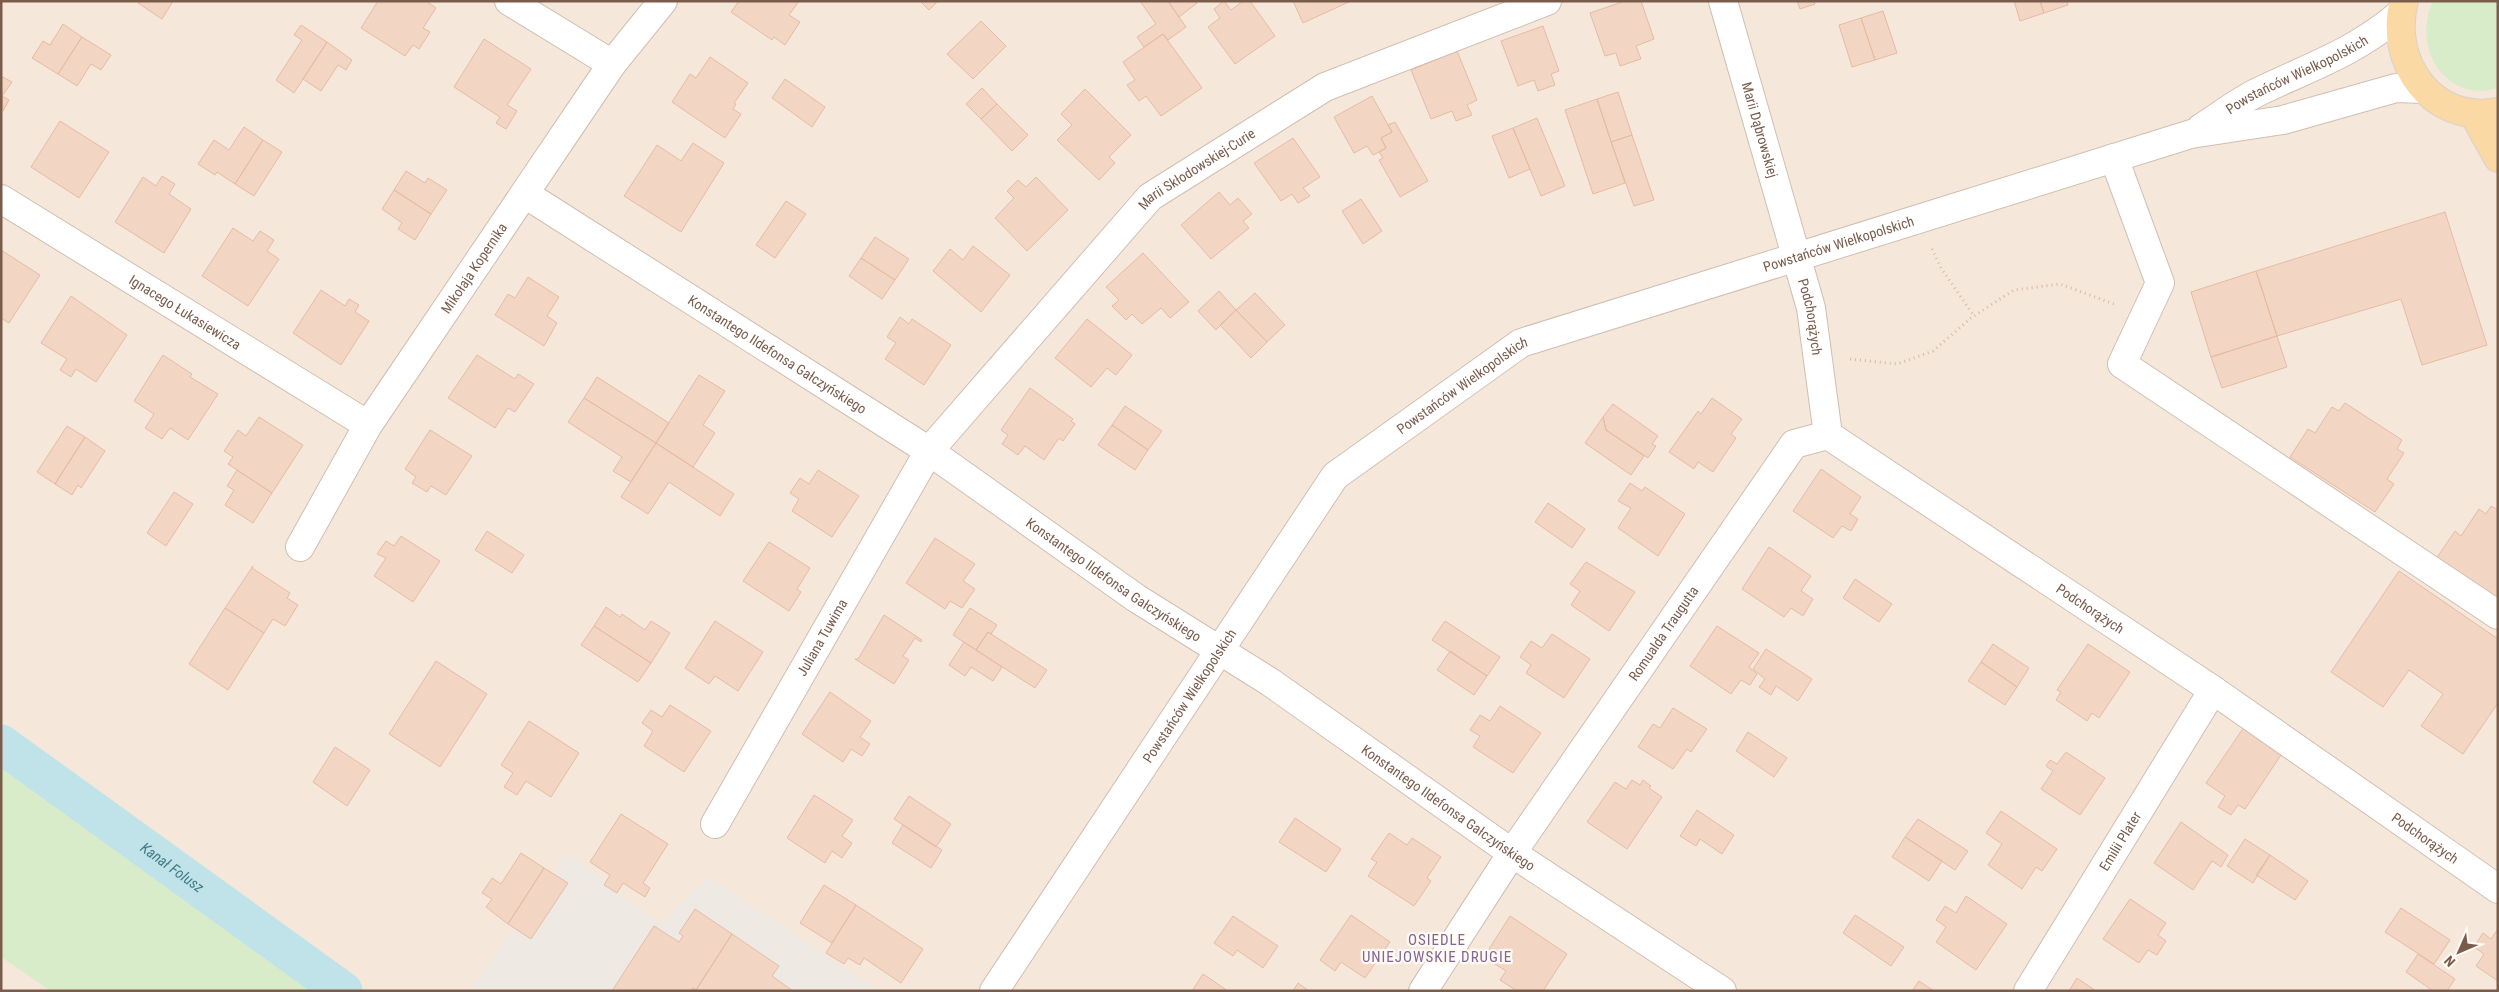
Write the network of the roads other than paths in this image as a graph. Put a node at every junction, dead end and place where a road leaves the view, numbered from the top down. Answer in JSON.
{"nodes":[{"id":1,"x":509,"y":1,"type":"edge"},
{"id":2,"x":663,"y":1,"type":"edge"},
{"id":3,"x":1547,"y":1,"type":"edge"},
{"id":4,"x":1723,"y":1,"type":"edge"},
{"id":5,"x":2402,"y":8,"type":"edge"},
{"id":6,"x":612,"y":64,"type":"junction"},
{"id":7,"x":2424,"y":89,"type":"junction"},
{"id":8,"x":2486,"y":112,"type":"edge"},
{"id":9,"x":2191,"y":134,"type":"junction"},
{"id":10,"x":2114,"y":158,"type":"junction"},
{"id":11,"x":2498,"y":158,"type":"edge"},
{"id":12,"x":525,"y":194,"type":"junction"},
{"id":13,"x":1,"y":199,"type":"edge"},
{"id":14,"x":1798,"y":258,"type":"junction"},
{"id":15,"x":368,"y":425,"type":"junction"},
{"id":16,"x":1828,"y":435,"type":"junction"},
{"id":17,"x":929,"y":451,"type":"junction"},
{"id":18,"x":300,"y":547,"type":"dead end"},
{"id":19,"x":2498,"y":615,"type":"edge"},
{"id":20,"x":1218,"y":649,"type":"junction"},
{"id":21,"x":2213,"y":690,"type":"junction"},
{"id":22,"x":715,"y":824,"type":"dead end"},
{"id":23,"x":1512,"y":853,"type":"junction"},
{"id":24,"x":2498,"y":889,"type":"edge"},
{"id":25,"x":994,"y":991,"type":"edge"},
{"id":26,"x":1423,"y":991,"type":"edge"},
{"id":27,"x":1722,"y":991,"type":"edge"},
{"id":28,"x":2028,"y":991,"type":"edge"}],
"edges":[{"from":1,"to":6,"type":"street"},
{"from":2,"to":6,"type":"street","name":"Mikołaja Kopernika"},
{"from":3,"to":17,"type":"street","name":"Marii Skłodowskiej-Curie"},
{"from":4,"to":14,"type":"street","name":"Marii Dąbrowskiej"},
{"from":5,"to":7,"type":"main road"},
{"from":5,"to":9,"type":"street","name":"Powstańców Wielkopolskich"},
{"from":6,"to":12,"type":"street","name":"Mikołaja Kopernika"},
{"from":7,"to":8,"type":"main road"},
{"from":7,"to":9,"type":"street","name":"Powstańców Wielkopolskich"},
{"from":8,"to":11,"type":"main road"},
{"from":9,"to":10,"type":"street","name":"Powstańców Wielkopolskich"},
{"from":10,"to":14,"type":"street","name":"Powstańców Wielkopolskich"},
{"from":10,"to":19,"type":"street"},
{"from":12,"to":15,"type":"street","name":"Mikołaja Kopernika"},
{"from":12,"to":17,"type":"street","name":"Konstantego Ildefonsa Gałczyńskiego"},
{"from":13,"to":15,"type":"street","name":"Ignacego Łukasiewicza"},
{"from":14,"to":16,"type":"street","name":"Podchorążych"},
{"from":14,"to":20,"type":"street","name":"Powstańców Wielkopolskich"},
{"from":15,"to":18,"type":"street","name":"Mikołaja Kopernika"},
{"from":16,"to":21,"type":"street","name":"Podchorążych"},
{"from":16,"to":23,"type":"street","name":"Romualda Traugutta"},
{"from":17,"to":20,"type":"street","name":"Konstantego Ildefonsa Gałczyńskiego"},
{"from":17,"to":22,"type":"street","name":"Juliana Tuwima"},
{"from":20,"to":23,"type":"street","name":"Konstantego Ildefonsa Gałczyńskiego"},
{"from":20,"to":25,"type":"street","name":"Powstańców Wielkopolskich"},
{"from":21,"to":24,"type":"street","name":"Podchorążych"},
{"from":21,"to":28,"type":"street","name":"Emilii Plater"},
{"from":23,"to":26,"type":"street","name":"Romualda Traugutta"},
{"from":23,"to":27,"type":"street","name":"Konstantego Ildefonsa Gałczyńskiego"}]}
